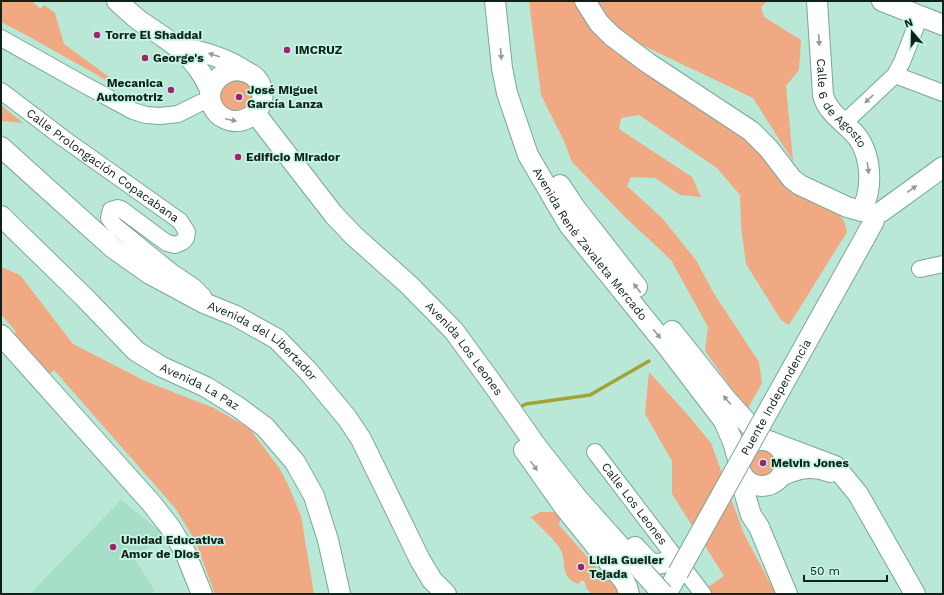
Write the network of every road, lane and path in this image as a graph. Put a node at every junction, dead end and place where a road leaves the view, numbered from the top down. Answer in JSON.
{"nodes":[{"id":1,"x":117,"y":1,"type":"edge"},
{"id":2,"x":495,"y":1,"type":"edge"},
{"id":3,"x":508,"y":1,"type":"edge"},
{"id":4,"x":585,"y":1,"type":"edge"},
{"id":5,"x":816,"y":1,"type":"edge"},
{"id":6,"x":882,"y":1,"type":"edge"},
{"id":7,"x":920,"y":16,"type":"junction"},
{"id":8,"x":943,"y":25,"type":"edge"},
{"id":9,"x":1,"y":38,"type":"edge"},
{"id":10,"x":178,"y":47,"type":"junction"},
{"id":11,"x":247,"y":72,"type":"junction"},
{"id":12,"x":895,"y":75,"type":"junction"},
{"id":13,"x":1,"y":91,"type":"edge"},
{"id":14,"x":943,"y":93,"type":"edge"},
{"id":15,"x":210,"y":96,"type":"junction"},
{"id":16,"x":255,"y":113,"type":"junction"},
{"id":17,"x":844,"y":123,"type":"junction"},
{"id":18,"x":3,"y":151,"type":"edge"},
{"id":19,"x":943,"y":167,"type":"edge"},
{"id":20,"x":868,"y":212,"type":"junction"},
{"id":21,"x":1,"y":216,"type":"edge"},
{"id":22,"x":943,"y":264,"type":"edge"},
{"id":23,"x":920,"y":269,"type":"dead end"},
{"id":24,"x":204,"y":303,"type":"junction"},
{"id":25,"x":1,"y":335,"type":"edge"},
{"id":26,"x":508,"y":406,"type":"junction"},
{"id":27,"x":768,"y":441,"type":"junction"},
{"id":28,"x":537,"y":447,"type":"junction"},
{"id":29,"x":595,"y":452,"type":"dead end"},
{"id":30,"x":741,"y":470,"type":"junction"},
{"id":31,"x":845,"y":477,"type":"junction"},
{"id":32,"x":776,"y":480,"type":"junction"},
{"id":33,"x":759,"y":527,"type":"junction"},
{"id":34,"x":672,"y":583,"type":"edge"},
{"id":35,"x":202,"y":594,"type":"edge"},
{"id":36,"x":340,"y":594,"type":"edge"},
{"id":37,"x":446,"y":594,"type":"edge"},
{"id":38,"x":629,"y":594,"type":"edge"},
{"id":39,"x":651,"y":594,"type":"edge"},
{"id":40,"x":703,"y":594,"type":"edge"},
{"id":41,"x":787,"y":594,"type":"edge"},
{"id":42,"x":915,"y":594,"type":"edge"}],
"edges":[{"from":1,"to":10,"type":"main road"},
{"from":2,"to":30,"type":"main road","name":"Avenida René Zavaleta Mercado","one_way":true},
{"from":27,"to":3,"type":"main road","name":"Avenida René Zavaleta Mercado","one_way":true},
{"from":4,"to":20,"type":"main road"},
{"from":5,"to":17,"type":"main road","name":"Calle 6 de Agosto","one_way":true},
{"from":6,"to":7,"type":"main road"},
{"from":7,"to":8,"type":"main road"},
{"from":7,"to":12,"type":"street"},
{"from":9,"to":15,"type":"street"},
{"from":11,"to":10,"type":"main road","one_way":true},
{"from":10,"to":15,"type":"main road"},
{"from":11,"to":15,"type":"main road"},
{"from":11,"to":16,"type":"main road"},
{"from":12,"to":14,"type":"street"},
{"from":12,"to":17,"type":"street","one_way":true},
{"from":13,"to":24,"type":"street","name":"Calle Prolongación Copacabana"},
{"from":15,"to":16,"type":"main road","one_way":true},
{"from":16,"to":26,"type":"main road","name":"Avenida Los Leones"},
{"from":17,"to":20,"type":"main road","name":"Calle 6 de Agosto","one_way":true},
{"from":18,"to":24,"type":"main road","name":"Avenida del Libertador"},
{"from":20,"to":19,"type":"main road","one_way":true},
{"from":20,"to":34,"type":"main road","name":"Puente Independencia"},
{"from":21,"to":36,"type":"main road","name":"Avenida La Paz"},
{"from":22,"to":23,"type":"street"},
{"from":24,"to":37,"type":"main road","name":"Avenida del Libertador"},
{"from":25,"to":35,"type":"main road"},
{"from":26,"to":28,"type":"main road","name":"Avenida Los Leones"},
{"from":26,"to":38,"type":"main road","one_way":true},
{"from":27,"to":30,"type":"main road"},
{"from":27,"to":31,"type":"main road"},
{"from":27,"to":32,"type":"main road"},
{"from":28,"to":34,"type":"main road","name":"Avenida Los Leones","bridge":true},
{"from":28,"to":34,"type":"main road"},
{"from":29,"to":40,"type":"street","name":"Calle Los Leones"},
{"from":30,"to":32,"type":"main road"},
{"from":30,"to":33,"type":"main road"},
{"from":31,"to":32,"type":"main road"},
{"from":31,"to":42,"type":"main road"},
{"from":32,"to":33,"type":"main road"},
{"from":33,"to":41,"type":"main road"},
{"from":34,"to":39,"type":"main road","name":"Puente Independencia"}]}
